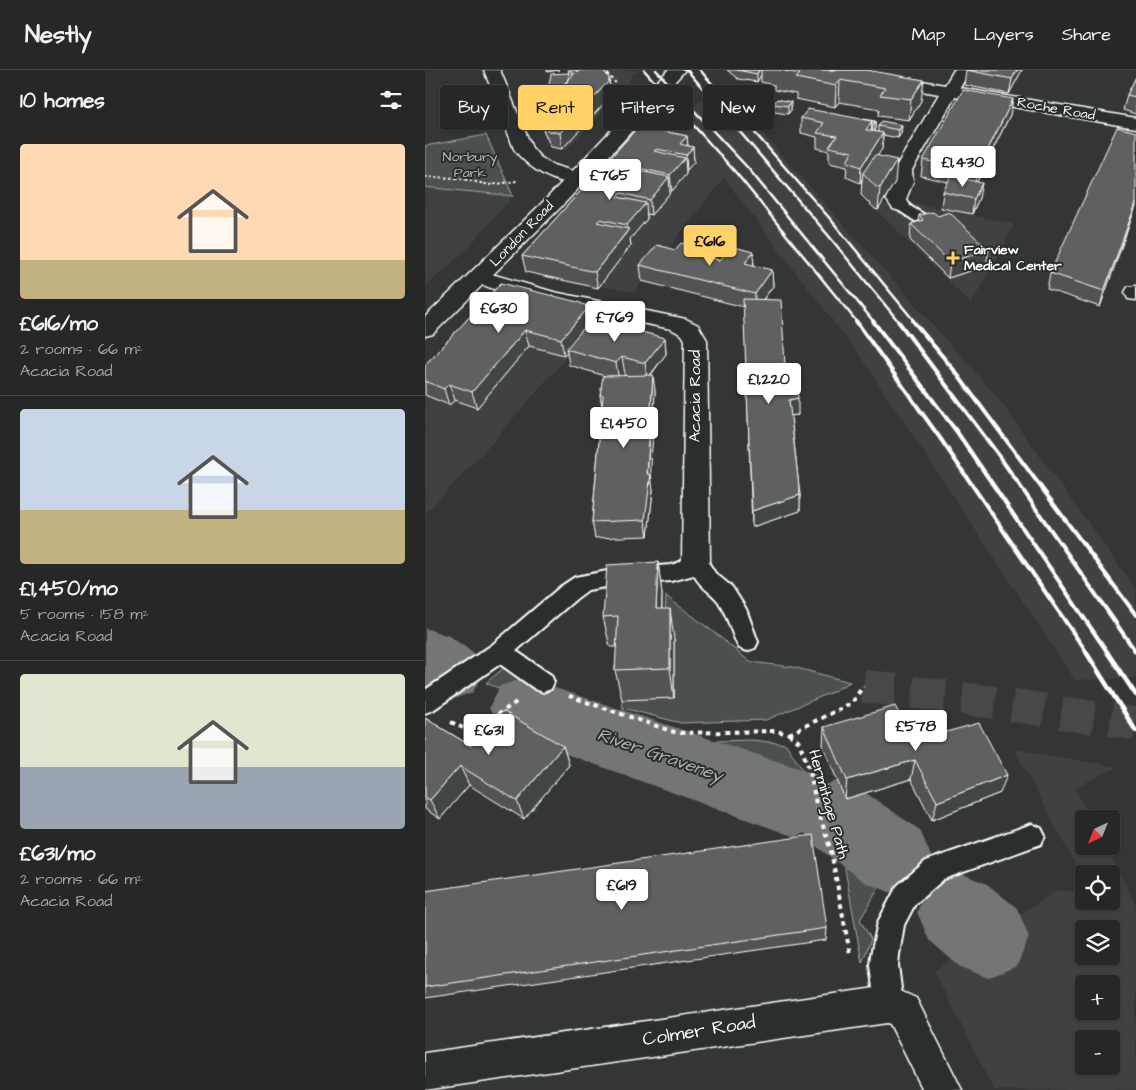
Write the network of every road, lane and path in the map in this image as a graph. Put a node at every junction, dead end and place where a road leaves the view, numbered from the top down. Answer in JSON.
{"nodes":[{"id":1,"x":492,"y":70,"type":"edge"},
{"id":2,"x":604,"y":70,"type":"edge"},
{"id":3,"x":677,"y":70,"type":"edge"},
{"id":4,"x":829,"y":70,"type":"edge"},
{"id":5,"x":962,"y":70,"type":"edge"},
{"id":6,"x":617,"y":85,"type":"edge"},
{"id":7,"x":950,"y":91,"type":"junction"},
{"id":8,"x":1136,"y":123,"type":"edge"},
{"id":9,"x":425,"y":176,"type":"edge"},
{"id":10,"x":577,"y":178,"type":"junction"},
{"id":11,"x":517,"y":181,"type":"dead end"},
{"id":12,"x":900,"y":204,"type":"joint"},
{"id":13,"x":920,"y":218,"type":"edge"},
{"id":14,"x":481,"y":277,"type":"junction"},
{"id":15,"x":425,"y":329,"type":"edge"},
{"id":16,"x":696,"y":560,"type":"junction"},
{"id":17,"x":747,"y":642,"type":"dead end"},
{"id":18,"x":500,"y":652,"type":"junction"},
{"id":19,"x":543,"y":682,"type":"junction"},
{"id":20,"x":863,"y":686,"type":"dead end"},
{"id":21,"x":425,"y":703,"type":"edge"},
{"id":22,"x":471,"y":732,"type":"dead end"},
{"id":23,"x":789,"y":734,"type":"junction"},
{"id":24,"x":1032,"y":836,"type":"dead end"},
{"id":25,"x":852,"y":964,"type":"dead end"},
{"id":26,"x":889,"y":1004,"type":"junction"},
{"id":27,"x":425,"y":1072,"type":"edge"},
{"id":28,"x":939,"y":1081,"type":"edge"}],
"edges":[{"from":1,"to":10,"type":"main road"},
{"from":2,"to":6,"type":"path"},
{"from":3,"to":10,"type":"main road","name":"London Road"},
{"from":4,"to":7,"type":"main road","name":"Roche Road"},
{"from":5,"to":7,"type":"main road"},
{"from":7,"to":8,"type":"main road","name":"Roche Road"},
{"from":7,"to":12,"type":"main road"},
{"from":9,"to":11,"type":"path"},
{"from":10,"to":14,"type":"main road","name":"London Road"},
{"from":12,"to":13,"type":"lane"},
{"from":14,"to":15,"type":"main road","name":"London Road"},
{"from":14,"to":16,"type":"main road","name":"Acacia Road"},
{"from":16,"to":17,"type":"lane"},
{"from":16,"to":18,"type":"lane"},
{"from":18,"to":19,"type":"lane"},
{"from":18,"to":21,"type":"lane"},
{"from":19,"to":22,"type":"path"},
{"from":19,"to":23,"type":"path"},
{"from":20,"to":23,"type":"path","name":"Hermitage Path"},
{"from":23,"to":25,"type":"path","name":"Hermitage Path"},
{"from":24,"to":26,"type":"lane"},
{"from":26,"to":27,"type":"main road","name":"Colmer Road"},
{"from":26,"to":28,"type":"main road"}]}
